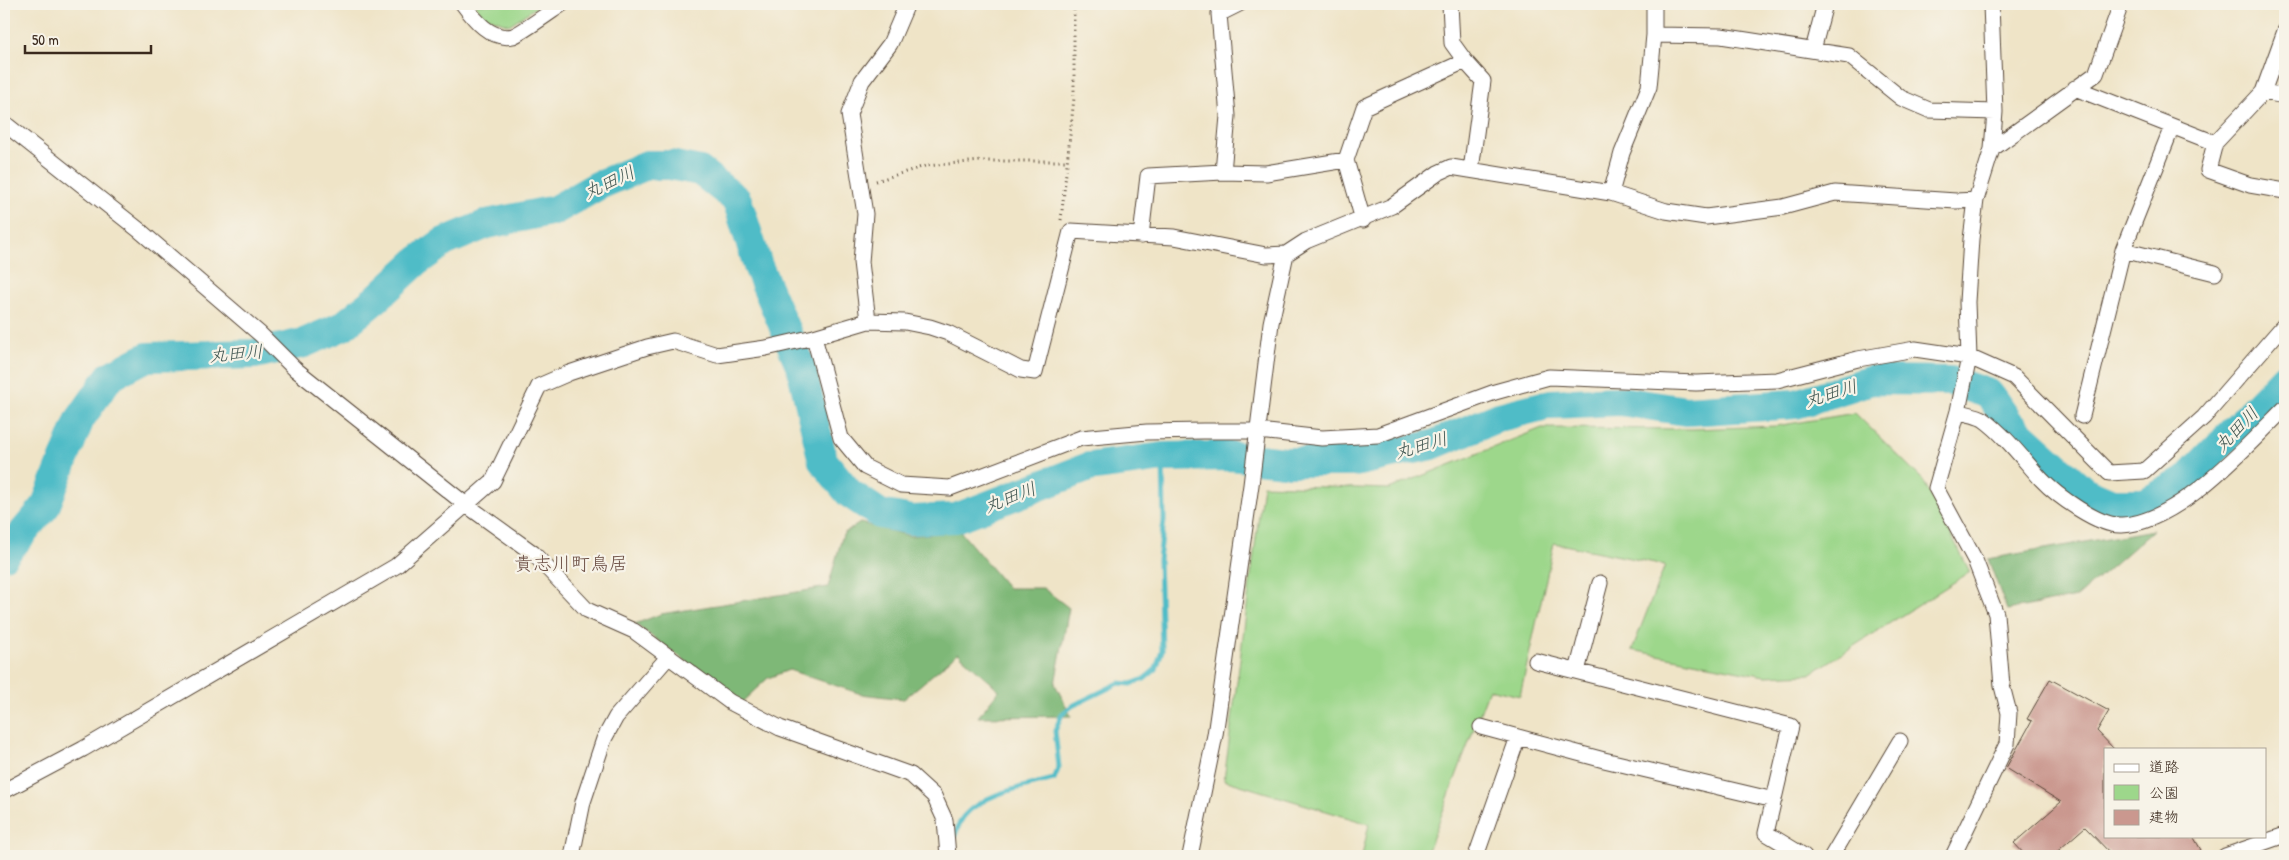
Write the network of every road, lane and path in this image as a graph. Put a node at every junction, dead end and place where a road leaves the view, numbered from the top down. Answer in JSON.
{"nodes":[{"id":1,"x":463,"y":4,"type":"edge"},
{"id":2,"x":562,"y":4,"type":"edge"},
{"id":3,"x":907,"y":4,"type":"edge"},
{"id":4,"x":1074,"y":4,"type":"edge"},
{"id":5,"x":1239,"y":4,"type":"edge"},
{"id":6,"x":1450,"y":4,"type":"edge"},
{"id":7,"x":1654,"y":4,"type":"edge"},
{"id":8,"x":1825,"y":4,"type":"edge"},
{"id":9,"x":1991,"y":4,"type":"edge"},
{"id":10,"x":2121,"y":4,"type":"edge"},
{"id":11,"x":2285,"y":31,"type":"edge"},
{"id":12,"x":1654,"y":35,"type":"junction"},
{"id":13,"x":1813,"y":50,"type":"junction"},
{"id":14,"x":1465,"y":61,"type":"junction"},
{"id":15,"x":2075,"y":88,"type":"junction"},
{"id":16,"x":2263,"y":92,"type":"junction"},
{"id":17,"x":2285,"y":96,"type":"edge"},
{"id":18,"x":1995,"y":112,"type":"junction"},
{"id":19,"x":4,"y":123,"type":"edge"},
{"id":20,"x":2172,"y":127,"type":"junction"},
{"id":21,"x":2215,"y":143,"type":"junction"},
{"id":22,"x":1992,"y":150,"type":"junction"},
{"id":23,"x":1066,"y":160,"type":"junction"},
{"id":24,"x":1346,"y":160,"type":"junction"},
{"id":25,"x":1471,"y":170,"type":"junction"},
{"id":26,"x":1223,"y":172,"type":"junction"},
{"id":27,"x":860,"y":185,"type":"junction"},
{"id":28,"x":2285,"y":191,"type":"edge"},
{"id":29,"x":1611,"y":194,"type":"junction"},
{"id":30,"x":1976,"y":200,"type":"junction"},
{"id":31,"x":1363,"y":220,"type":"junction"},
{"id":32,"x":1071,"y":231,"type":"junction"},
{"id":33,"x":1141,"y":236,"type":"junction"},
{"id":34,"x":2123,"y":250,"type":"junction"},
{"id":35,"x":1286,"y":254,"type":"junction"},
{"id":36,"x":2215,"y":273,"type":"dead end"},
{"id":37,"x":868,"y":321,"type":"junction"},
{"id":38,"x":2285,"y":324,"type":"edge"},
{"id":39,"x":814,"y":337,"type":"junction"},
{"id":40,"x":1969,"y":357,"type":"junction"},
{"id":41,"x":2285,"y":408,"type":"edge"},
{"id":42,"x":1958,"y":412,"type":"junction"},
{"id":43,"x":2082,"y":416,"type":"dead end"},
{"id":44,"x":1258,"y":431,"type":"junction"},
{"id":45,"x":465,"y":504,"type":"junction"},
{"id":46,"x":1600,"y":583,"type":"dead end"},
{"id":47,"x":669,"y":656,"type":"junction"},
{"id":48,"x":1536,"y":661,"type":"dead end"},
{"id":49,"x":1578,"y":671,"type":"junction"},
{"id":50,"x":1481,"y":727,"type":"dead end"},
{"id":51,"x":1518,"y":737,"type":"junction"},
{"id":52,"x":1900,"y":741,"type":"dead end"},
{"id":53,"x":4,"y":791,"type":"edge"},
{"id":54,"x":1774,"y":800,"type":"junction"},
{"id":55,"x":2285,"y":835,"type":"edge"},
{"id":56,"x":572,"y":856,"type":"edge"},
{"id":57,"x":948,"y":856,"type":"edge"},
{"id":58,"x":1190,"y":856,"type":"edge"},
{"id":59,"x":1476,"y":856,"type":"edge"},
{"id":60,"x":1804,"y":856,"type":"edge"},
{"id":61,"x":1832,"y":856,"type":"edge"},
{"id":62,"x":1953,"y":856,"type":"edge"},
{"id":63,"x":2225,"y":856,"type":"edge"}],
"edges":[{"from":1,"to":2,"type":"street"},
{"from":3,"to":27,"type":"street"},
{"from":4,"to":23,"type":"path"},
{"from":5,"to":26,"type":"street"},
{"from":6,"to":14,"type":"street"},
{"from":7,"to":12,"type":"street"},
{"from":8,"to":13,"type":"street"},
{"from":9,"to":18,"type":"street"},
{"from":10,"to":15,"type":"street"},
{"from":11,"to":16,"type":"street"},
{"from":12,"to":13,"type":"street"},
{"from":12,"to":29,"type":"street"},
{"from":13,"to":18,"type":"street"},
{"from":14,"to":24,"type":"street"},
{"from":14,"to":25,"type":"street"},
{"from":15,"to":20,"type":"street"},
{"from":15,"to":22,"type":"street"},
{"from":16,"to":17,"type":"street"},
{"from":16,"to":21,"type":"street"},
{"from":18,"to":22,"type":"street"},
{"from":19,"to":45,"type":"street"},
{"from":20,"to":21,"type":"street"},
{"from":20,"to":34,"type":"street"},
{"from":21,"to":28,"type":"street"},
{"from":22,"to":30,"type":"street"},
{"from":23,"to":27,"type":"path"},
{"from":23,"to":32,"type":"path"},
{"from":24,"to":26,"type":"street"},
{"from":24,"to":31,"type":"street"},
{"from":25,"to":29,"type":"street"},
{"from":25,"to":31,"type":"street"},
{"from":26,"to":33,"type":"street"},
{"from":27,"to":37,"type":"street"},
{"from":29,"to":30,"type":"street"},
{"from":30,"to":40,"type":"street"},
{"from":31,"to":35,"type":"street"},
{"from":32,"to":33,"type":"street"},
{"from":32,"to":37,"type":"street"},
{"from":33,"to":35,"type":"street"},
{"from":34,"to":36,"type":"street"},
{"from":34,"to":43,"type":"street"},
{"from":35,"to":44,"type":"street"},
{"from":37,"to":39,"type":"street"},
{"from":38,"to":40,"type":"street"},
{"from":39,"to":44,"type":"street"},
{"from":39,"to":45,"type":"street"},
{"from":40,"to":42,"type":"street"},
{"from":40,"to":44,"type":"street"},
{"from":41,"to":42,"type":"street"},
{"from":42,"to":62,"type":"street"},
{"from":44,"to":58,"type":"street"},
{"from":45,"to":47,"type":"street"},
{"from":45,"to":53,"type":"street"},
{"from":46,"to":49,"type":"street"},
{"from":47,"to":56,"type":"street"},
{"from":47,"to":57,"type":"street"},
{"from":48,"to":49,"type":"street"},
{"from":49,"to":54,"type":"street"},
{"from":50,"to":51,"type":"street"},
{"from":51,"to":54,"type":"street"},
{"from":51,"to":59,"type":"street"},
{"from":52,"to":61,"type":"street"},
{"from":54,"to":60,"type":"street"},
{"from":55,"to":63,"type":"street"}]}
